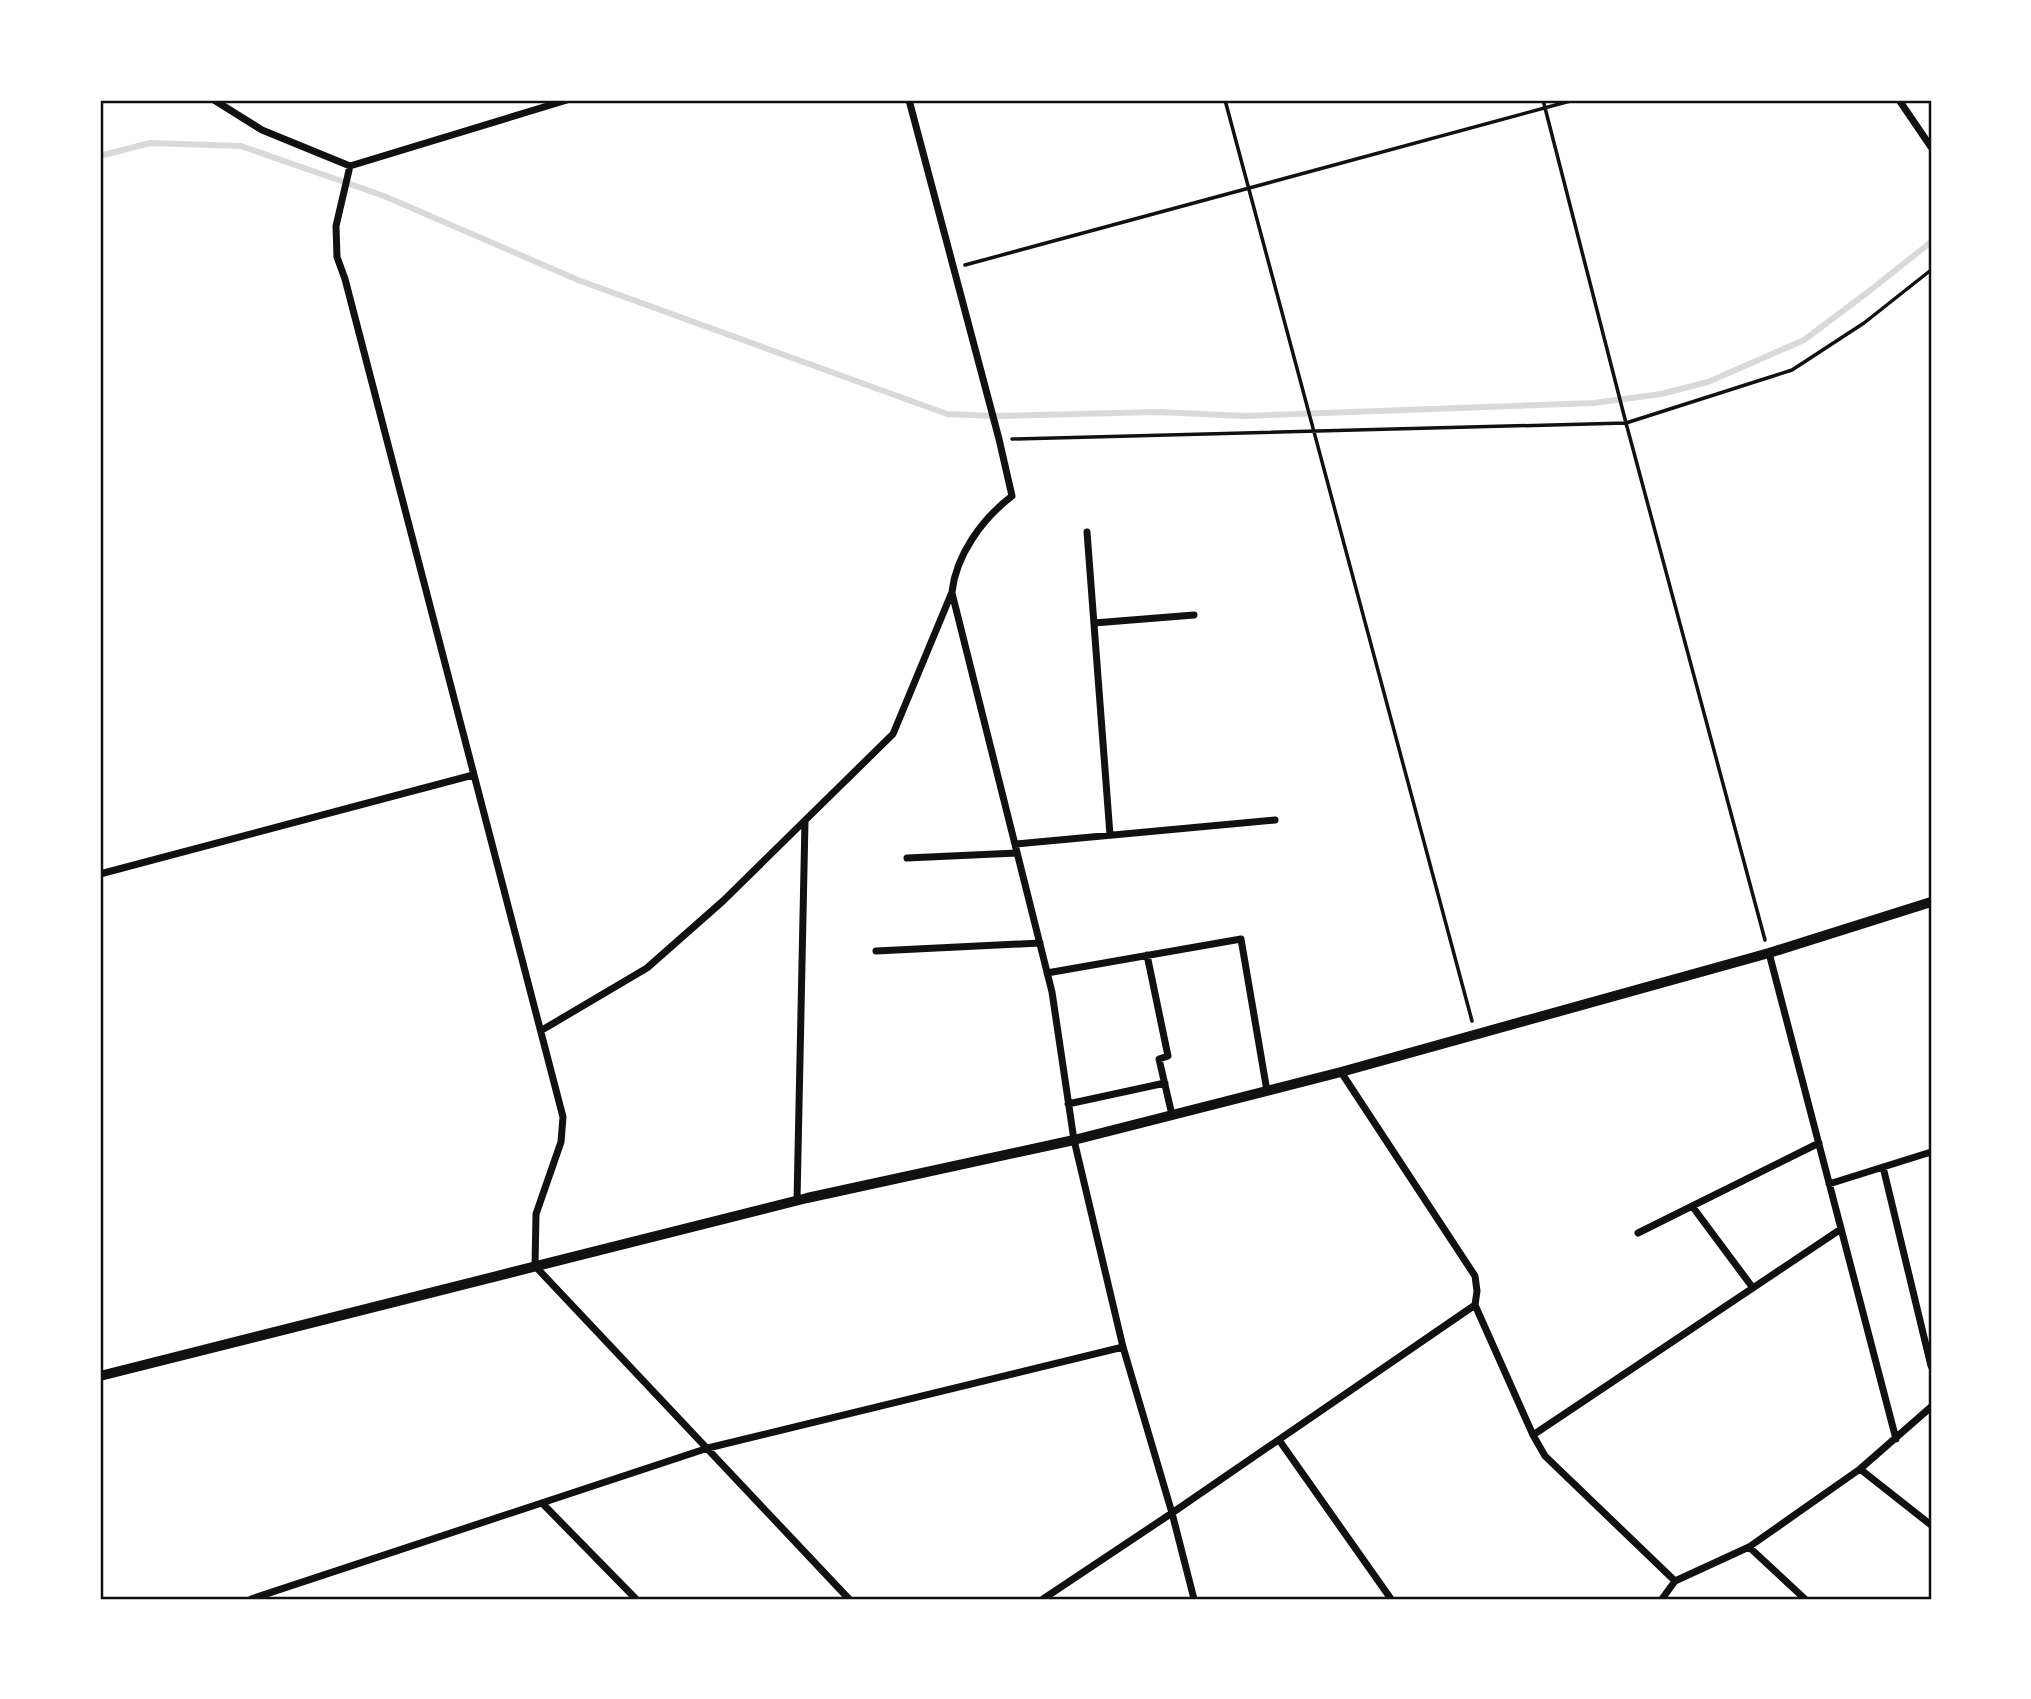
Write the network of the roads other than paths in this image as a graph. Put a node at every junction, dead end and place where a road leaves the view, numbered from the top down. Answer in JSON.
{"nodes":[{"id":1,"x":214,"y":100,"type":"edge"},
{"id":2,"x":567,"y":100,"type":"edge"},
{"id":3,"x":909,"y":100,"type":"edge"},
{"id":4,"x":1899,"y":100,"type":"edge"},
{"id":5,"x":1931,"y":147,"type":"edge"},
{"id":6,"x":349,"y":169,"type":"junction"},
{"id":7,"x":1087,"y":532,"type":"dead end"},
{"id":8,"x":952,"y":592,"type":"junction"},
{"id":9,"x":1194,"y":615,"type":"dead end"},
{"id":10,"x":1094,"y":623,"type":"junction"},
{"id":11,"x":473,"y":775,"type":"junction"},
{"id":12,"x":805,"y":820,"type":"junction"},
{"id":13,"x":1275,"y":820,"type":"dead end"},
{"id":14,"x":1110,"y":835,"type":"junction"},
{"id":15,"x":1015,"y":844,"type":"junction"},
{"id":16,"x":1017,"y":853,"type":"junction"},
{"id":17,"x":907,"y":858,"type":"dead end"},
{"id":18,"x":100,"y":874,"type":"edge"},
{"id":19,"x":1931,"y":902,"type":"edge"},
{"id":20,"x":1040,"y":943,"type":"junction"},
{"id":21,"x":876,"y":951,"type":"dead end"},
{"id":22,"x":1769,"y":953,"type":"junction"},
{"id":23,"x":1147,"y":955,"type":"junction"},
{"id":24,"x":1047,"y":973,"type":"junction"},
{"id":25,"x":541,"y":1030,"type":"junction"},
{"id":26,"x":1341,"y":1072,"type":"junction"},
{"id":27,"x":1165,"y":1083,"type":"junction"},
{"id":28,"x":1267,"y":1091,"type":"junction"},
{"id":29,"x":1068,"y":1104,"type":"junction"},
{"id":30,"x":1172,"y":1115,"type":"junction"},
{"id":31,"x":1074,"y":1140,"type":"junction"},
{"id":32,"x":1818,"y":1143,"type":"junction"},
{"id":33,"x":1931,"y":1152,"type":"edge"},
{"id":34,"x":1883,"y":1167,"type":"junction"},
{"id":35,"x":1829,"y":1184,"type":"junction"},
{"id":36,"x":797,"y":1200,"type":"junction"},
{"id":37,"x":1692,"y":1206,"type":"junction"},
{"id":38,"x":1841,"y":1229,"type":"junction"},
{"id":39,"x":1638,"y":1233,"type":"dead end"},
{"id":40,"x":536,"y":1266,"type":"junction"},
{"id":41,"x":1753,"y":1288,"type":"junction"},
{"id":42,"x":1475,"y":1305,"type":"junction"},
{"id":43,"x":1123,"y":1347,"type":"junction"},
{"id":44,"x":1931,"y":1366,"type":"edge"},
{"id":45,"x":100,"y":1376,"type":"edge"},
{"id":46,"x":1931,"y":1407,"type":"edge"},
{"id":47,"x":1533,"y":1435,"type":"junction"},
{"id":48,"x":1895,"y":1439,"type":"junction"},
{"id":49,"x":1279,"y":1440,"type":"junction"},
{"id":50,"x":708,"y":1448,"type":"junction"},
{"id":51,"x":1860,"y":1469,"type":"junction"},
{"id":52,"x":542,"y":1503,"type":"junction"},
{"id":53,"x":1172,"y":1513,"type":"junction"},
{"id":54,"x":1931,"y":1525,"type":"edge"},
{"id":55,"x":1749,"y":1548,"type":"junction"},
{"id":56,"x":1675,"y":1581,"type":"junction"},
{"id":57,"x":251,"y":1599,"type":"edge"},
{"id":58,"x":636,"y":1599,"type":"edge"},
{"id":59,"x":849,"y":1599,"type":"edge"},
{"id":60,"x":1043,"y":1599,"type":"edge"},
{"id":61,"x":1194,"y":1599,"type":"edge"},
{"id":62,"x":1391,"y":1599,"type":"edge"},
{"id":63,"x":1662,"y":1599,"type":"edge"},
{"id":64,"x":1805,"y":1599,"type":"edge"}],
"edges":[{"from":1,"to":6,"type":"street"},
{"from":2,"to":6,"type":"street"},
{"from":3,"to":8,"type":"street"},
{"from":4,"to":5,"type":"street"},
{"from":6,"to":11,"type":"street"},
{"from":7,"to":10,"type":"street"},
{"from":8,"to":12,"type":"street"},
{"from":8,"to":15,"type":"street"},
{"from":9,"to":10,"type":"street"},
{"from":10,"to":14,"type":"street"},
{"from":11,"to":18,"type":"street"},
{"from":11,"to":25,"type":"street"},
{"from":12,"to":25,"type":"street"},
{"from":12,"to":36,"type":"street"},
{"from":13,"to":14,"type":"street"},
{"from":14,"to":15,"type":"street"},
{"from":15,"to":16,"type":"street"},
{"from":16,"to":17,"type":"street"},
{"from":16,"to":20,"type":"street"},
{"from":19,"to":22,"type":"street"},
{"from":20,"to":21,"type":"street"},
{"from":20,"to":24,"type":"street"},
{"from":22,"to":26,"type":"street"},
{"from":22,"to":32,"type":"street"},
{"from":23,"to":24,"type":"street"},
{"from":23,"to":27,"type":"street"},
{"from":23,"to":28,"type":"street"},
{"from":24,"to":29,"type":"street"},
{"from":25,"to":40,"type":"street"},
{"from":26,"to":28,"type":"street"},
{"from":26,"to":42,"type":"street"},
{"from":27,"to":29,"type":"street"},
{"from":27,"to":30,"type":"street"},
{"from":28,"to":30,"type":"street"},
{"from":29,"to":31,"type":"street"},
{"from":30,"to":31,"type":"street"},
{"from":31,"to":36,"type":"street"},
{"from":31,"to":43,"type":"street"},
{"from":32,"to":35,"type":"street"},
{"from":32,"to":37,"type":"street"},
{"from":33,"to":34,"type":"street"},
{"from":34,"to":35,"type":"street"},
{"from":34,"to":44,"type":"street"},
{"from":35,"to":38,"type":"street"},
{"from":36,"to":40,"type":"street"},
{"from":37,"to":39,"type":"street"},
{"from":37,"to":41,"type":"street"},
{"from":38,"to":41,"type":"street"},
{"from":38,"to":48,"type":"street"},
{"from":40,"to":45,"type":"street"},
{"from":40,"to":50,"type":"street"},
{"from":41,"to":47,"type":"street"},
{"from":42,"to":47,"type":"street"},
{"from":42,"to":49,"type":"street"},
{"from":43,"to":50,"type":"street"},
{"from":43,"to":53,"type":"street"},
{"from":46,"to":48,"type":"street"},
{"from":47,"to":56,"type":"street"},
{"from":48,"to":51,"type":"street"},
{"from":49,"to":53,"type":"street"},
{"from":49,"to":62,"type":"street"},
{"from":50,"to":52,"type":"street"},
{"from":50,"to":59,"type":"street"},
{"from":51,"to":54,"type":"street"},
{"from":51,"to":55,"type":"street"},
{"from":52,"to":57,"type":"street"},
{"from":52,"to":58,"type":"street"},
{"from":53,"to":60,"type":"street"},
{"from":53,"to":61,"type":"street"},
{"from":55,"to":56,"type":"street"},
{"from":55,"to":64,"type":"street"},
{"from":56,"to":63,"type":"street"}]}
